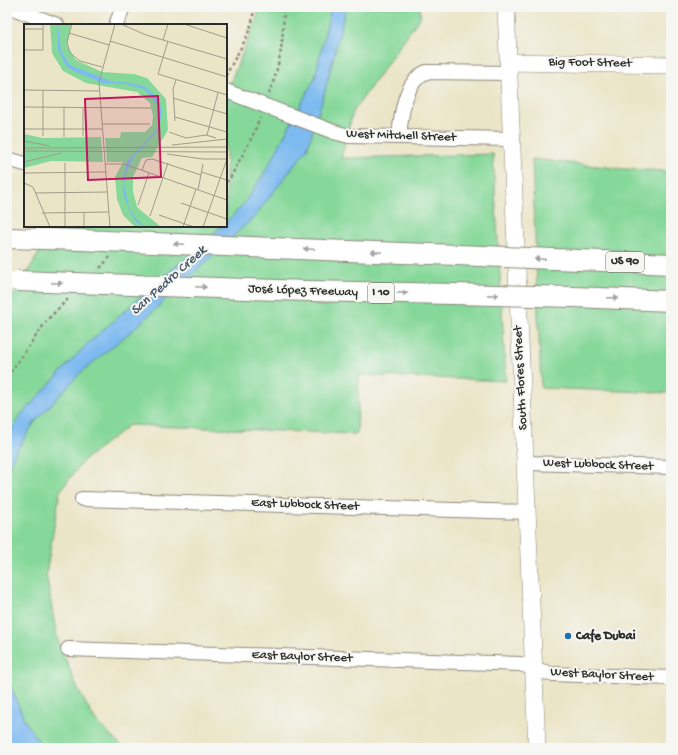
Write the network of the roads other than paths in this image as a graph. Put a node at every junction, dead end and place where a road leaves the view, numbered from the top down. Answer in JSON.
{"nodes":[{"id":1,"x":10,"y":7,"type":"edge"},
{"id":2,"x":123,"y":7,"type":"edge"},
{"id":3,"x":506,"y":7,"type":"edge"},
{"id":4,"x":54,"y":24,"type":"edge"},
{"id":5,"x":116,"y":24,"type":"edge"},
{"id":6,"x":671,"y":65,"type":"edge"},
{"id":7,"x":509,"y":67,"type":"junction"},
{"id":8,"x":227,"y":91,"type":"edge"},
{"id":9,"x":399,"y":137,"type":"junction"},
{"id":10,"x":511,"y":139,"type":"junction"},
{"id":11,"x":7,"y":159,"type":"edge"},
{"id":12,"x":24,"y":164,"type":"edge"},
{"id":13,"x":7,"y":228,"type":"edge"},
{"id":14,"x":7,"y":238,"type":"edge"},
{"id":15,"x":75,"y":239,"type":"junction"},
{"id":16,"x":671,"y":258,"type":"edge"},
{"id":17,"x":579,"y":260,"type":"junction"},
{"id":18,"x":671,"y":264,"type":"edge"},
{"id":19,"x":11,"y":281,"type":"edge"},
{"id":20,"x":671,"y":301,"type":"edge"},
{"id":21,"x":526,"y":463,"type":"junction"},
{"id":22,"x":671,"y":467,"type":"edge"},
{"id":23,"x":82,"y":499,"type":"dead end"},
{"id":24,"x":527,"y":512,"type":"junction"},
{"id":25,"x":68,"y":649,"type":"dead end"},
{"id":26,"x":534,"y":668,"type":"junction"},
{"id":27,"x":671,"y":678,"type":"edge"},
{"id":28,"x":537,"y":748,"type":"edge"}],
"edges":[{"from":1,"to":4,"type":"street"},
{"from":2,"to":5,"type":"street"},
{"from":3,"to":7,"type":"main road","name":"South Flores Street"},
{"from":6,"to":7,"type":"main road","name":"Big Foot Street"},
{"from":7,"to":9,"type":"street"},
{"from":7,"to":10,"type":"main road","name":"South Flores Street"},
{"from":8,"to":9,"type":"street","name":"West Mitchell Street","bridge":true},
{"from":9,"to":10,"type":"street","name":"West Mitchell Street"},
{"from":10,"to":21,"type":"main road","name":"South Flores Street"},
{"from":11,"to":12,"type":"street"},
{"from":13,"to":15,"type":"highway"},
{"from":14,"to":15,"type":"highway"},
{"from":17,"to":15,"type":"highway","one_way":true,"bridge":true},
{"from":16,"to":17,"type":"highway"},
{"from":17,"to":18,"type":"highway","number":"US 90"},
{"from":19,"to":20,"type":"highway","name":"José López Freeway","number":"I 10","one_way":true,"bridge":true},
{"from":21,"to":22,"type":"street","name":"West Lubbock Street"},
{"from":21,"to":24,"type":"main road","name":"South Flores Street"},
{"from":23,"to":24,"type":"street","name":"East Lubbock Street"},
{"from":24,"to":26,"type":"main road","name":"South Flores Street"},
{"from":25,"to":26,"type":"street","name":"East Baylor Street"},
{"from":26,"to":27,"type":"street","name":"West Baylor Street"},
{"from":26,"to":28,"type":"main road","name":"South Flores Street"}]}
